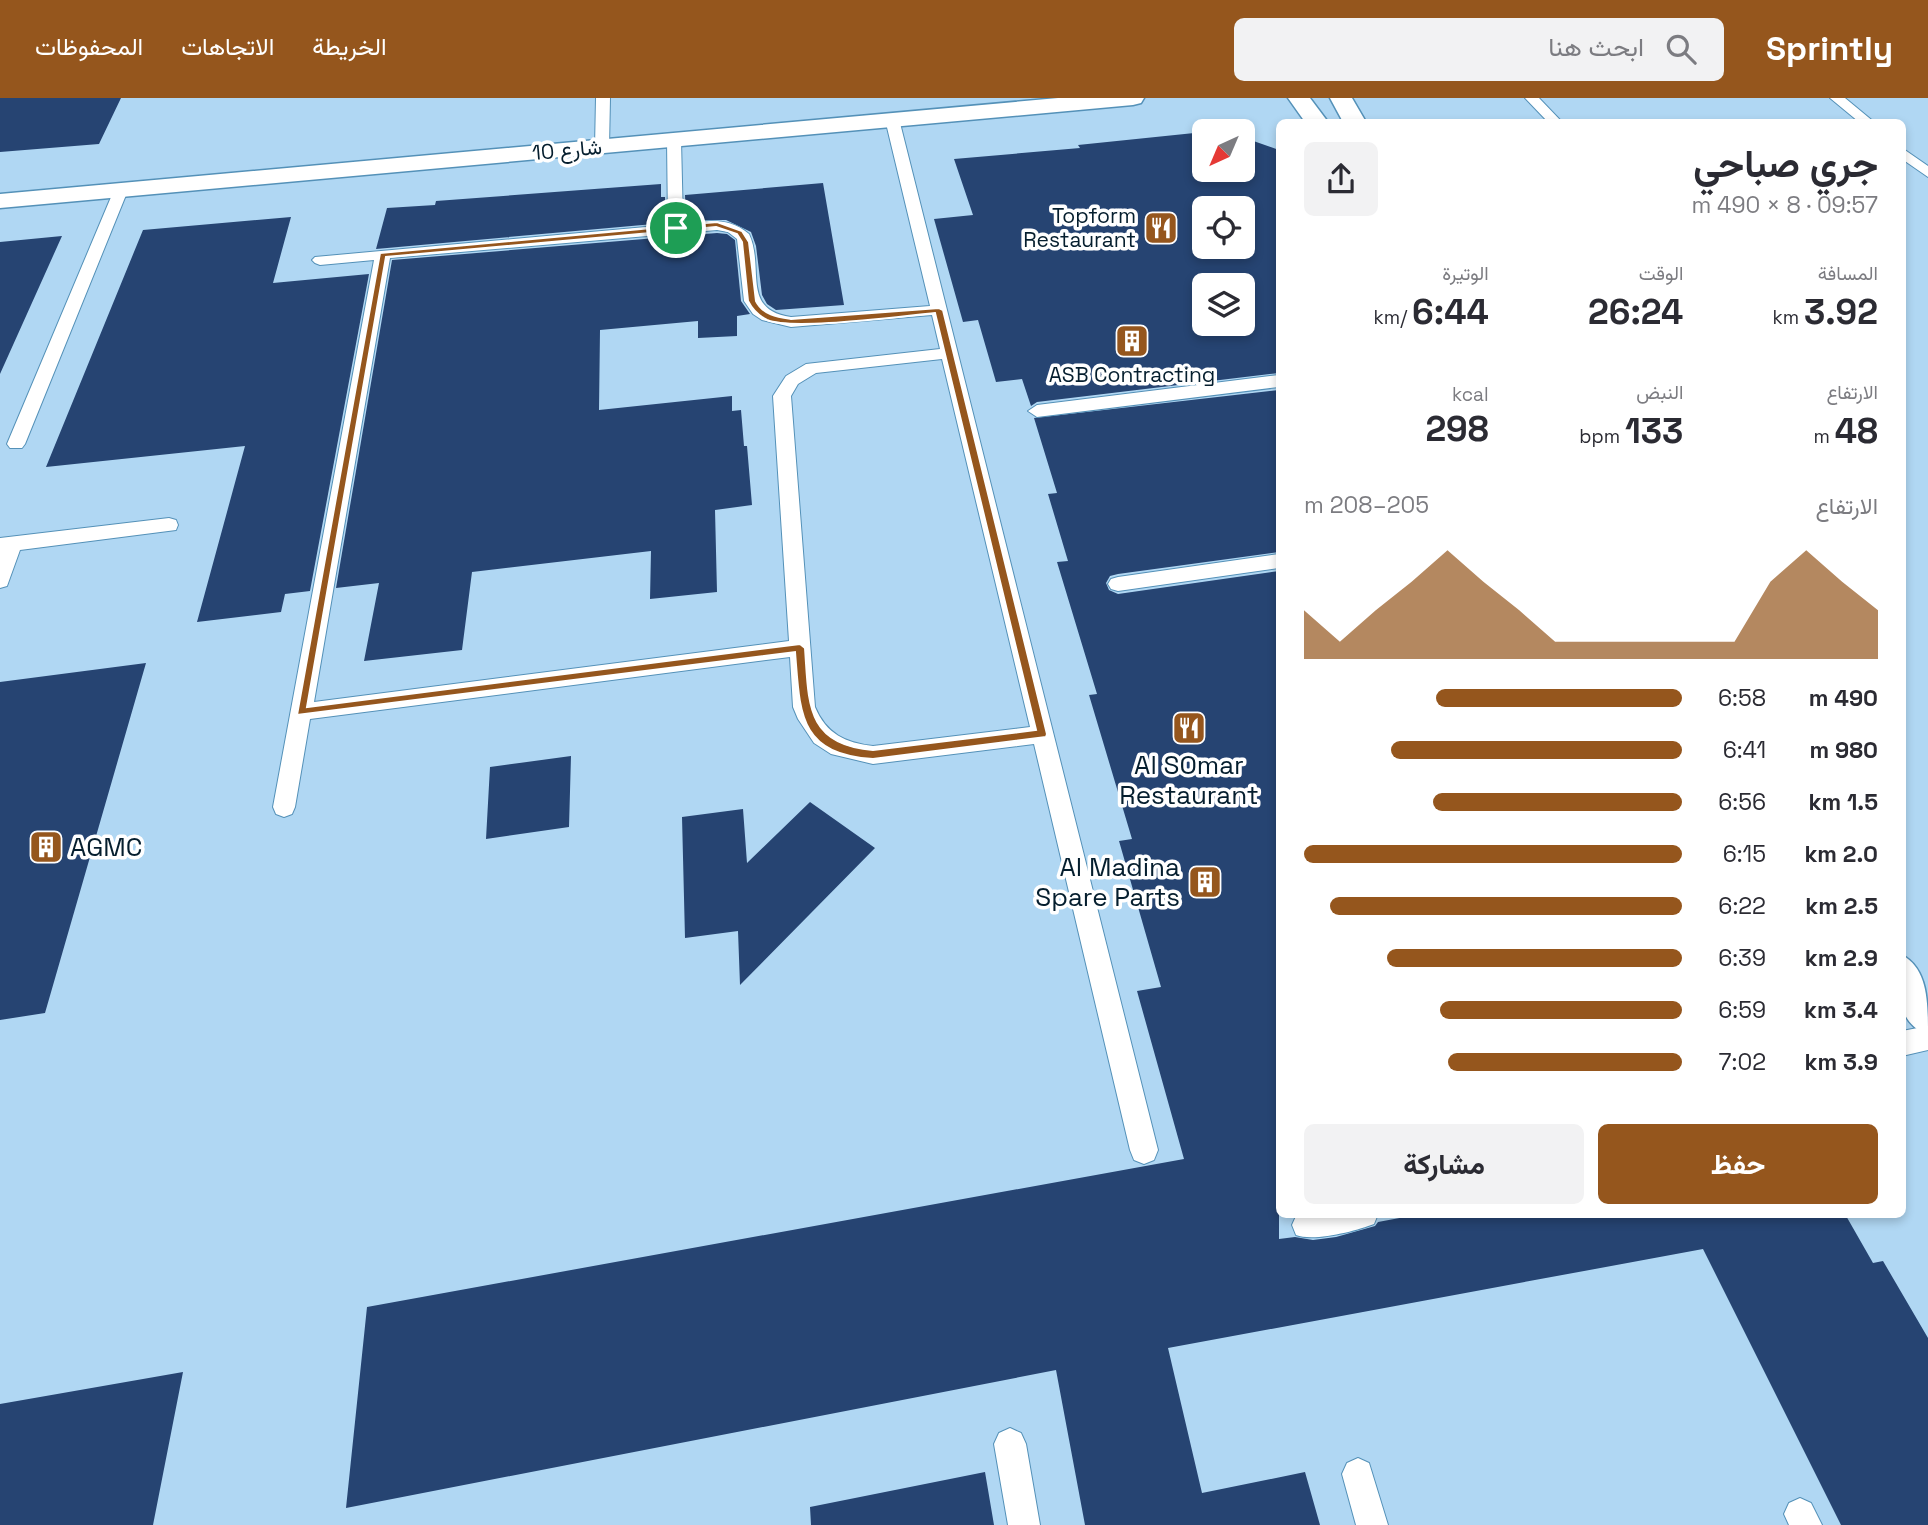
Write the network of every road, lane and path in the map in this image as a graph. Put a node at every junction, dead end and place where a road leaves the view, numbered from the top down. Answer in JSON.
{"nodes":[{"id":1,"x":603,"y":98,"type":"edge"},
{"id":2,"x":1133,"y":98,"type":"edge"},
{"id":3,"x":1299,"y":98,"type":"edge"},
{"id":4,"x":1341,"y":98,"type":"edge"},
{"id":5,"x":1532,"y":98,"type":"edge"},
{"id":6,"x":1837,"y":98,"type":"edge"},
{"id":7,"x":892,"y":119,"type":"junction"},
{"id":8,"x":1314,"y":119,"type":"edge"},
{"id":9,"x":1352,"y":119,"type":"edge"},
{"id":10,"x":1552,"y":119,"type":"edge"},
{"id":11,"x":1863,"y":119,"type":"edge"},
{"id":12,"x":674,"y":141,"type":"junction"},
{"id":13,"x":602,"y":147,"type":"junction"},
{"id":14,"x":1906,"y":155,"type":"edge"},
{"id":15,"x":1928,"y":173,"type":"edge"},
{"id":16,"x":121,"y":190,"type":"junction"},
{"id":17,"x":0,"y":201,"type":"edge"},
{"id":18,"x":676,"y":228,"type":"junction"},
{"id":19,"x":383,"y":255,"type":"junction"},
{"id":20,"x":320,"y":260,"type":"dead end"},
{"id":21,"x":939,"y":310,"type":"junction"},
{"id":22,"x":949,"y":354,"type":"junction"},
{"id":23,"x":1276,"y":381,"type":"edge"},
{"id":24,"x":1037,"y":411,"type":"dead end"},
{"id":25,"x":16,"y":444,"type":"dead end"},
{"id":26,"x":169,"y":525,"type":"dead end"},
{"id":27,"x":7,"y":544,"type":"edge"},
{"id":28,"x":1276,"y":561,"type":"edge"},
{"id":29,"x":0,"y":581,"type":"edge"},
{"id":30,"x":1118,"y":584,"type":"dead end"},
{"id":31,"x":800,"y":648,"type":"junction"},
{"id":32,"x":300,"y":712,"type":"junction"},
{"id":33,"x":1042,"y":734,"type":"junction"},
{"id":34,"x":284,"y":807,"type":"dead end"},
{"id":35,"x":1906,"y":981,"type":"edge"},
{"id":36,"x":1928,"y":1014,"type":"edge"},
{"id":37,"x":1928,"y":1038,"type":"edge"},
{"id":38,"x":1906,"y":1043,"type":"edge"},
{"id":39,"x":1144,"y":1150,"type":"dead end"},
{"id":40,"x":1343,"y":1218,"type":"edge"},
{"id":41,"x":1306,"y":1225,"type":"dead end"},
{"id":42,"x":1010,"y":1444,"type":"dead end"},
{"id":43,"x":1358,"y":1474,"type":"dead end"},
{"id":44,"x":1024,"y":1525,"type":"edge"},
{"id":45,"x":1372,"y":1525,"type":"edge"}],
"edges":[{"from":1,"to":13,"type":"lane"},
{"from":2,"to":7,"type":"street","name":"شارع 10"},
{"from":3,"to":8,"type":"street"},
{"from":4,"to":9,"type":"street"},
{"from":5,"to":10,"type":"lane"},
{"from":6,"to":11,"type":"lane"},
{"from":7,"to":12,"type":"street","name":"شارع 10"},
{"from":7,"to":21,"type":"lane"},
{"from":12,"to":13,"type":"street","name":"شارع 10"},
{"from":12,"to":18,"type":"lane"},
{"from":13,"to":16,"type":"street","name":"شارع 10"},
{"from":14,"to":15,"type":"lane"},
{"from":16,"to":17,"type":"street","name":"شارع 10"},
{"from":16,"to":25,"type":"lane"},
{"from":18,"to":19,"type":"lane"},
{"from":18,"to":21,"type":"lane"},
{"from":19,"to":20,"type":"lane"},
{"from":19,"to":32,"type":"lane"},
{"from":21,"to":22,"type":"lane"},
{"from":22,"to":31,"type":"lane"},
{"from":22,"to":33,"type":"lane"},
{"from":23,"to":24,"type":"lane"},
{"from":26,"to":27,"type":"lane"},
{"from":27,"to":29,"type":"lane"},
{"from":28,"to":30,"type":"lane"},
{"from":31,"to":32,"type":"lane"},
{"from":31,"to":33,"type":"lane"},
{"from":32,"to":34,"type":"lane"},
{"from":33,"to":39,"type":"lane"},
{"from":35,"to":36,"type":"street"},
{"from":37,"to":38,"type":"lane"},
{"from":40,"to":41,"type":"lane"},
{"from":42,"to":44,"type":"lane"},
{"from":43,"to":45,"type":"lane"}]}
